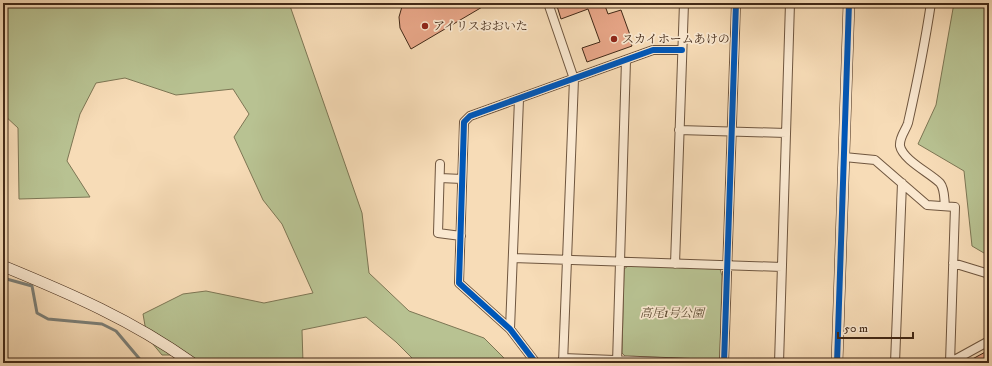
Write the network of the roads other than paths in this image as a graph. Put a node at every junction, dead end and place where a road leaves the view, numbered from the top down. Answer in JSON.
{"nodes":[{"id":1,"x":548,"y":3,"type":"edge"},
{"id":2,"x":684,"y":3,"type":"edge"},
{"id":3,"x":736,"y":3,"type":"edge"},
{"id":4,"x":790,"y":3,"type":"edge"},
{"id":5,"x":849,"y":3,"type":"edge"},
{"id":6,"x":931,"y":3,"type":"edge"},
{"id":7,"x":682,"y":50,"type":"junction"},
{"id":8,"x":626,"y":60,"type":"junction"},
{"id":9,"x":574,"y":79,"type":"junction"},
{"id":10,"x":519,"y":99,"type":"junction"},
{"id":11,"x":679,"y":130,"type":"junction"},
{"id":12,"x":732,"y":131,"type":"junction"},
{"id":13,"x":786,"y":133,"type":"junction"},
{"id":14,"x":844,"y":157,"type":"junction"},
{"id":15,"x":440,"y":164,"type":"dead end"},
{"id":16,"x":440,"y":178,"type":"junction"},
{"id":17,"x":462,"y":179,"type":"junction"},
{"id":18,"x":902,"y":183,"type":"junction"},
{"id":19,"x":945,"y":206,"type":"junction"},
{"id":20,"x":461,"y":236,"type":"junction"},
{"id":21,"x":513,"y":258,"type":"junction"},
{"id":22,"x":566,"y":260,"type":"junction"},
{"id":23,"x":621,"y":262,"type":"junction"},
{"id":24,"x":953,"y":262,"type":"junction"},
{"id":25,"x":675,"y":264,"type":"junction"},
{"id":26,"x":728,"y":265,"type":"junction"},
{"id":27,"x":3,"y":266,"type":"edge"},
{"id":28,"x":782,"y":267,"type":"junction"},
{"id":29,"x":989,"y":274,"type":"edge"},
{"id":30,"x":510,"y":329,"type":"junction"},
{"id":31,"x":989,"y":341,"type":"edge"},
{"id":32,"x":563,"y":361,"type":"edge"},
{"id":33,"x":617,"y":362,"type":"edge"},
{"id":34,"x":192,"y":363,"type":"edge"},
{"id":35,"x":536,"y":363,"type":"edge"},
{"id":36,"x":671,"y":363,"type":"edge"},
{"id":37,"x":691,"y":363,"type":"edge"},
{"id":38,"x":724,"y":363,"type":"edge"},
{"id":39,"x":778,"y":363,"type":"edge"},
{"id":40,"x":837,"y":363,"type":"edge"},
{"id":41,"x":895,"y":363,"type":"edge"},
{"id":42,"x":949,"y":363,"type":"edge"}],
"edges":[{"from":1,"to":9,"type":"street"},
{"from":2,"to":7,"type":"street"},
{"from":3,"to":12,"type":"street"},
{"from":4,"to":13,"type":"street"},
{"from":5,"to":14,"type":"street"},
{"from":6,"to":19,"type":"street"},
{"from":7,"to":8,"type":"street"},
{"from":7,"to":11,"type":"street"},
{"from":8,"to":9,"type":"street"},
{"from":8,"to":23,"type":"street"},
{"from":9,"to":10,"type":"street"},
{"from":9,"to":22,"type":"street"},
{"from":10,"to":17,"type":"street"},
{"from":10,"to":21,"type":"street"},
{"from":11,"to":12,"type":"street"},
{"from":11,"to":25,"type":"street"},
{"from":12,"to":13,"type":"street"},
{"from":12,"to":26,"type":"street"},
{"from":13,"to":28,"type":"street"},
{"from":14,"to":18,"type":"street"},
{"from":14,"to":40,"type":"street"},
{"from":15,"to":16,"type":"street"},
{"from":16,"to":17,"type":"street"},
{"from":16,"to":20,"type":"street"},
{"from":17,"to":20,"type":"street"},
{"from":18,"to":19,"type":"street"},
{"from":18,"to":41,"type":"street"},
{"from":19,"to":24,"type":"street"},
{"from":20,"to":30,"type":"street"},
{"from":21,"to":22,"type":"street"},
{"from":21,"to":30,"type":"street"},
{"from":22,"to":23,"type":"street"},
{"from":22,"to":32,"type":"street"},
{"from":23,"to":25,"type":"street"},
{"from":23,"to":33,"type":"street"},
{"from":24,"to":29,"type":"street"},
{"from":24,"to":42,"type":"street"},
{"from":25,"to":26,"type":"street"},
{"from":26,"to":28,"type":"street"},
{"from":26,"to":38,"type":"street"},
{"from":27,"to":34,"type":"street"},
{"from":28,"to":39,"type":"street"},
{"from":30,"to":35,"type":"street"},
{"from":31,"to":42,"type":"street"},
{"from":32,"to":33,"type":"street"},
{"from":33,"to":36,"type":"street"},
{"from":36,"to":37,"type":"street"}]}
